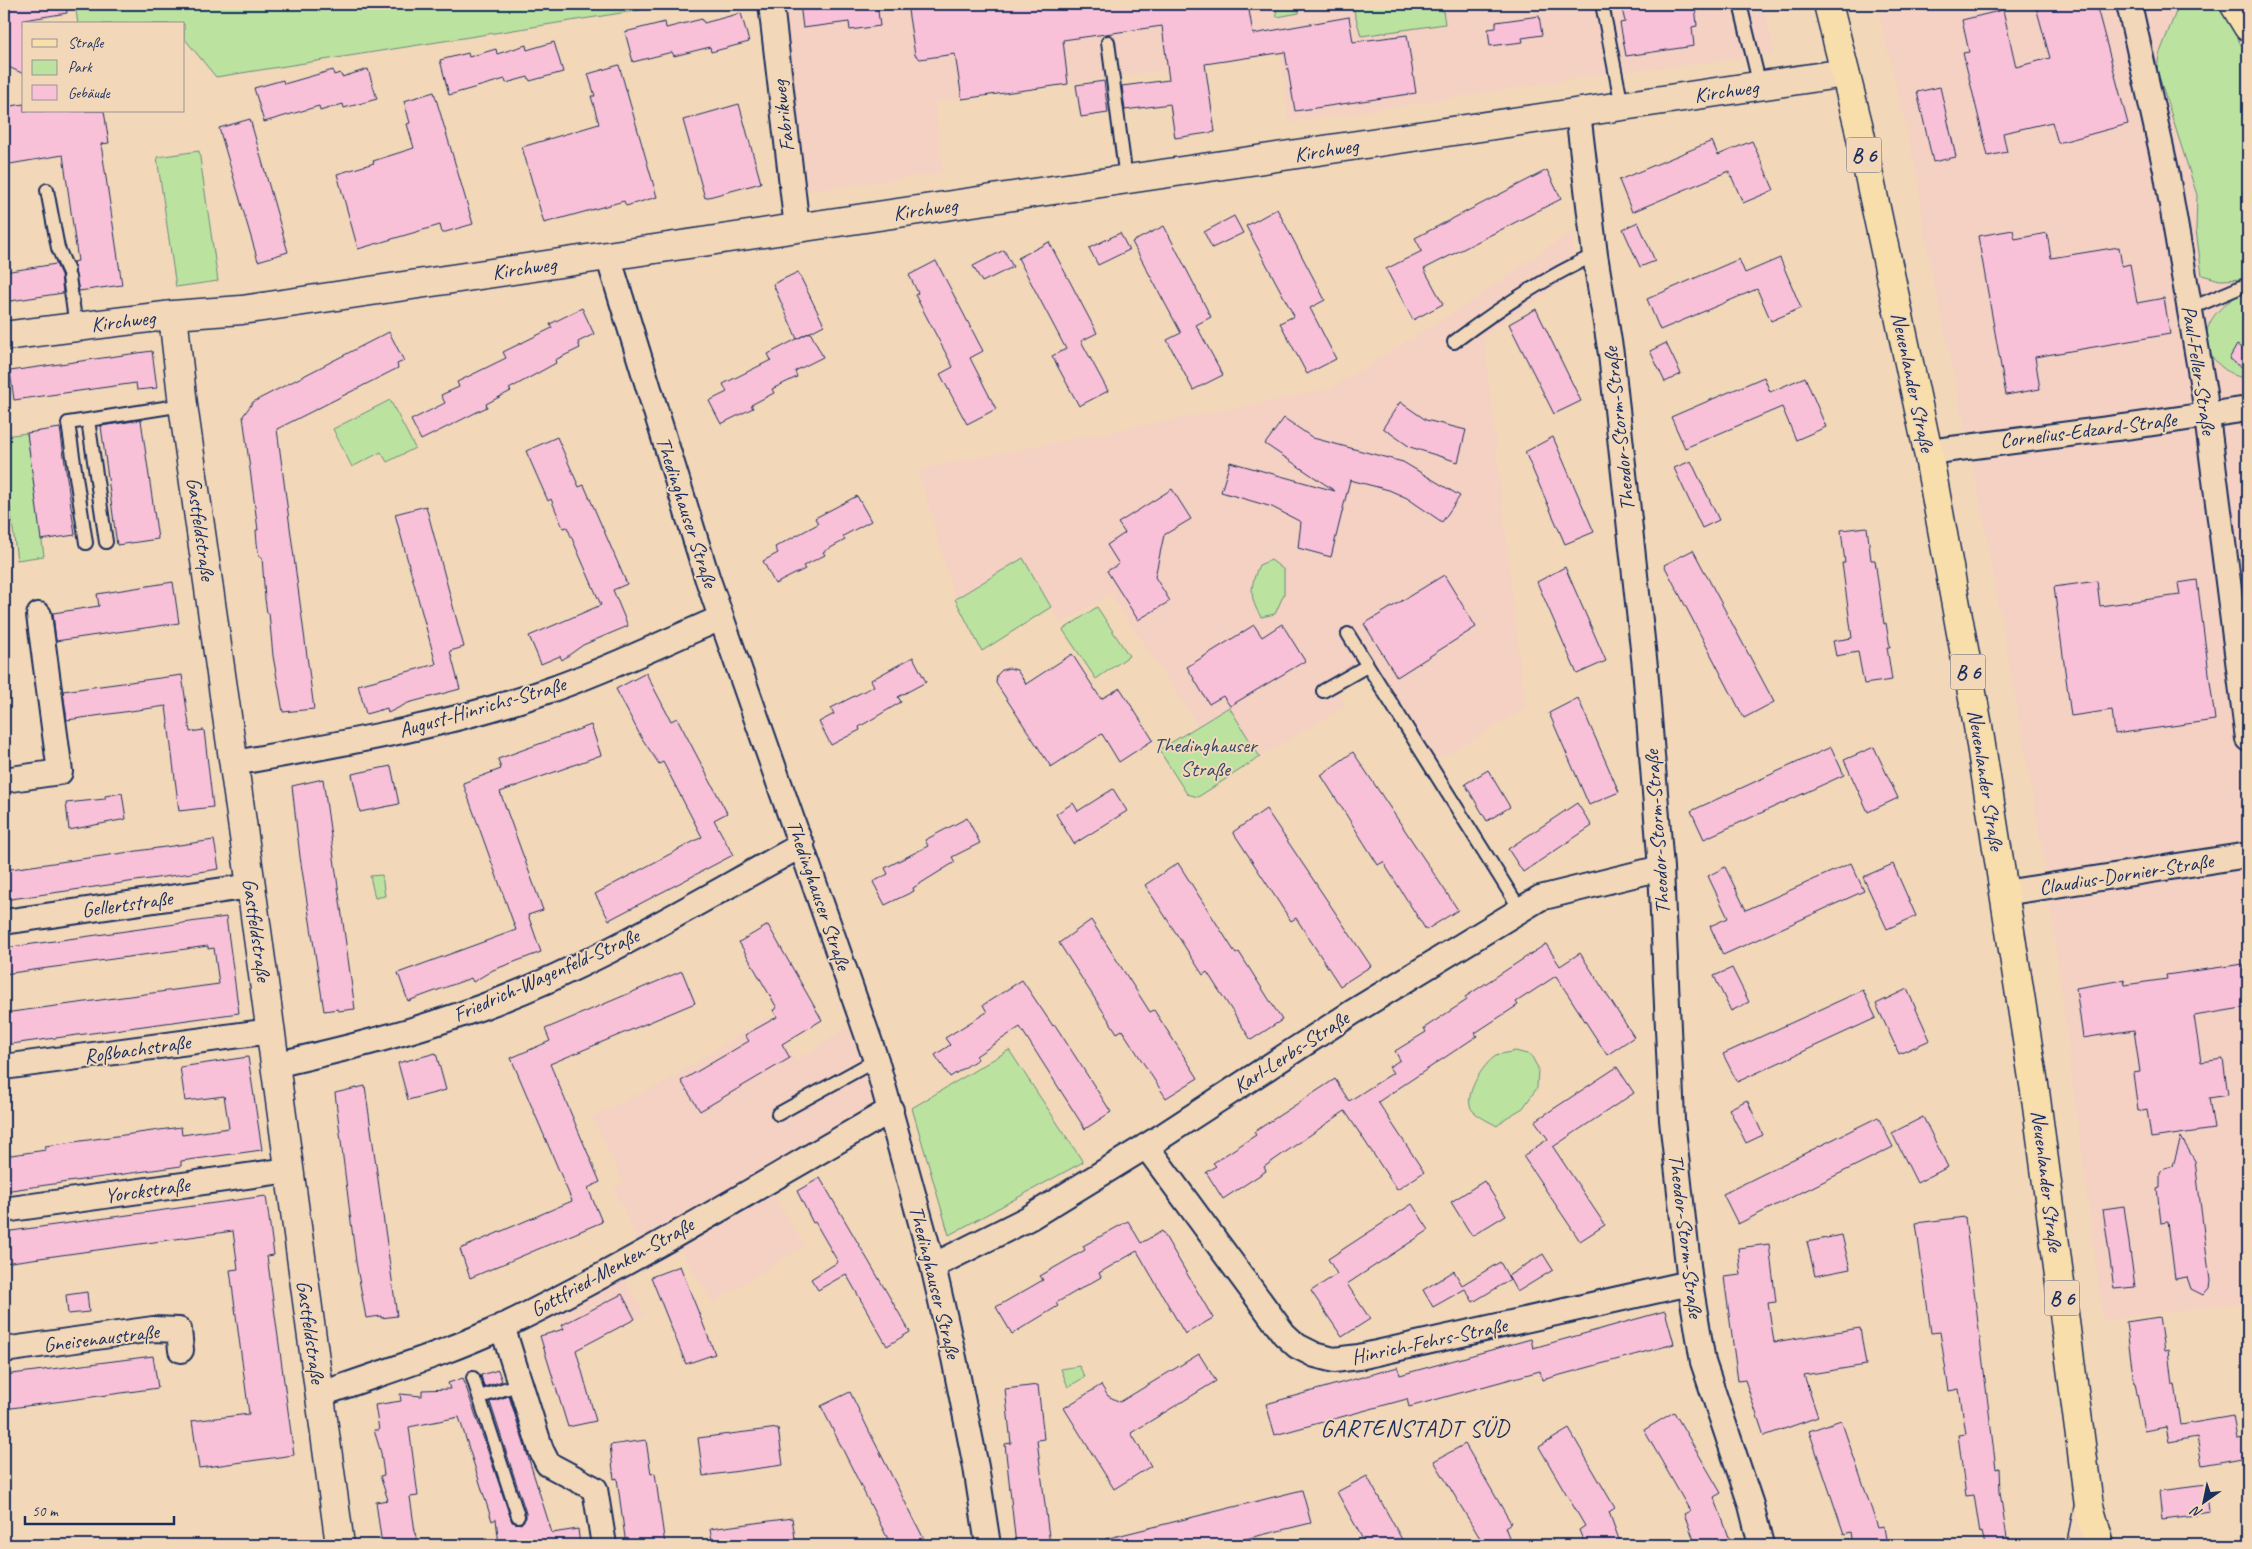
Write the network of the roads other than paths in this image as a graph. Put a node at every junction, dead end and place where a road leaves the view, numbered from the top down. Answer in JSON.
{"nodes":[{"id":1,"x":771,"y":4,"type":"edge"},
{"id":2,"x":1602,"y":4,"type":"edge"},
{"id":3,"x":1740,"y":4,"type":"edge"},
{"id":4,"x":1828,"y":4,"type":"edge"},
{"id":5,"x":2129,"y":4,"type":"edge"},
{"id":6,"x":2234,"y":4,"type":"edge"},
{"id":7,"x":2248,"y":27,"type":"edge"},
{"id":8,"x":1108,"y":42,"type":"dead end"},
{"id":9,"x":1845,"y":73,"type":"junction"},
{"id":10,"x":1760,"y":86,"type":"junction"},
{"id":11,"x":1622,"y":106,"type":"junction"},
{"id":12,"x":1578,"y":113,"type":"junction"},
{"id":13,"x":1126,"y":179,"type":"junction"},
{"id":14,"x":47,"y":190,"type":"dead end"},
{"id":15,"x":797,"y":228,"type":"junction"},
{"id":16,"x":1595,"y":255,"type":"junction"},
{"id":17,"x":608,"y":256,"type":"junction"},
{"id":18,"x":2248,"y":284,"type":"edge"},
{"id":19,"x":2189,"y":309,"type":"junction"},
{"id":20,"x":173,"y":316,"type":"junction"},
{"id":21,"x":76,"y":327,"type":"junction"},
{"id":22,"x":4,"y":336,"type":"edge"},
{"id":23,"x":1454,"y":342,"type":"dead end"},
{"id":24,"x":183,"y":406,"type":"junction"},
{"id":25,"x":2248,"y":408,"type":"edge"},
{"id":26,"x":2207,"y":415,"type":"junction"},
{"id":27,"x":88,"y":420,"type":"junction"},
{"id":28,"x":1928,"y":452,"type":"junction"},
{"id":29,"x":106,"y":542,"type":"dead end"},
{"id":30,"x":86,"y":543,"type":"dead end"},
{"id":31,"x":39,"y":615,"type":"dead end"},
{"id":32,"x":721,"y":618,"type":"junction"},
{"id":33,"x":1348,"y":634,"type":"dead end"},
{"id":34,"x":1367,"y":666,"type":"junction"},
{"id":35,"x":1323,"y":691,"type":"dead end"},
{"id":36,"x":2248,"y":739,"type":"edge"},
{"id":37,"x":234,"y":763,"type":"junction"},
{"id":38,"x":4,"y":780,"type":"edge"},
{"id":39,"x":802,"y":845,"type":"junction"},
{"id":40,"x":2248,"y":855,"type":"edge"},
{"id":41,"x":1661,"y":868,"type":"junction"},
{"id":42,"x":251,"y":886,"type":"junction"},
{"id":43,"x":2004,"y":892,"type":"junction"},
{"id":44,"x":1520,"y":909,"type":"junction"},
{"id":45,"x":4,"y":922,"type":"edge"},
{"id":46,"x":271,"y":1031,"type":"junction"},
{"id":47,"x":876,"y":1060,"type":"junction"},
{"id":48,"x":274,"y":1065,"type":"junction"},
{"id":49,"x":4,"y":1067,"type":"edge"},
{"id":50,"x":891,"y":1110,"type":"junction"},
{"id":51,"x":778,"y":1114,"type":"dead end"},
{"id":52,"x":1146,"y":1146,"type":"junction"},
{"id":53,"x":290,"y":1170,"type":"junction"},
{"id":54,"x":4,"y":1210,"type":"edge"},
{"id":55,"x":933,"y":1266,"type":"junction"},
{"id":56,"x":1690,"y":1283,"type":"junction"},
{"id":57,"x":502,"y":1326,"type":"junction"},
{"id":58,"x":4,"y":1350,"type":"edge"},
{"id":59,"x":182,"y":1350,"type":"dead end"},
{"id":60,"x":474,"y":1378,"type":"dead end"},
{"id":61,"x":520,"y":1384,"type":"junction"},
{"id":62,"x":319,"y":1395,"type":"junction"},
{"id":63,"x":480,"y":1397,"type":"junction"},
{"id":64,"x":2088,"y":1506,"type":"junction"},
{"id":65,"x":518,"y":1516,"type":"dead end"},
{"id":66,"x":340,"y":1545,"type":"edge"},
{"id":67,"x":604,"y":1545,"type":"edge"},
{"id":68,"x":988,"y":1545,"type":"edge"},
{"id":69,"x":1760,"y":1545,"type":"edge"},
{"id":70,"x":2081,"y":1545,"type":"edge"},
{"id":71,"x":2100,"y":1545,"type":"edge"}],
"edges":[{"from":1,"to":15,"type":"street","name":"Fabrikweg"},
{"from":2,"to":11,"type":"lane"},
{"from":3,"to":10,"type":"lane"},
{"from":4,"to":9,"type":"main road","name":"Neuenlander Straße","number":"B 6"},
{"from":5,"to":19,"type":"street","name":"Paul-Feller-Straße"},
{"from":6,"to":7,"type":"main road"},
{"from":8,"to":13,"type":"lane"},
{"from":9,"to":10,"type":"street","name":"Kirchweg"},
{"from":9,"to":28,"type":"main road","name":"Neuenlander Straße","number":"B 6"},
{"from":10,"to":11,"type":"street","name":"Kirchweg"},
{"from":11,"to":12,"type":"street","name":"Kirchweg"},
{"from":12,"to":13,"type":"street","name":"Kirchweg"},
{"from":12,"to":16,"type":"street","name":"Theodor-Storm-Straße"},
{"from":13,"to":15,"type":"street","name":"Kirchweg"},
{"from":14,"to":21,"type":"lane"},
{"from":15,"to":17,"type":"street","name":"Kirchweg"},
{"from":16,"to":23,"type":"lane"},
{"from":16,"to":41,"type":"street","name":"Theodor-Storm-Straße"},
{"from":17,"to":20,"type":"street","name":"Kirchweg"},
{"from":17,"to":32,"type":"street","name":"Thedinghauser Straße"},
{"from":18,"to":19,"type":"lane"},
{"from":19,"to":26,"type":"street","name":"Paul-Feller-Straße"},
{"from":20,"to":21,"type":"street","name":"Kirchweg"},
{"from":20,"to":24,"type":"street","name":"Gastfeldstraße"},
{"from":21,"to":22,"type":"street","name":"Kirchweg"},
{"from":24,"to":27,"type":"lane"},
{"from":24,"to":37,"type":"street","name":"Gastfeldstraße"},
{"from":25,"to":26,"type":"street","name":"Cornelius-Edzard-Straße"},
{"from":26,"to":28,"type":"street","name":"Cornelius-Edzard-Straße"},
{"from":26,"to":36,"type":"street","name":"Paul-Feller-Straße"},
{"from":27,"to":29,"type":"lane"},
{"from":27,"to":30,"type":"lane"},
{"from":28,"to":43,"type":"main road","name":"Neuenlander Straße","number":"B 6"},
{"from":31,"to":38,"type":"street"},
{"from":32,"to":37,"type":"street","name":"August-Hinrichs-Straße"},
{"from":32,"to":39,"type":"street","name":"Thedinghauser Straße"},
{"from":33,"to":34,"type":"lane"},
{"from":34,"to":35,"type":"lane"},
{"from":34,"to":44,"type":"lane"},
{"from":37,"to":42,"type":"street","name":"Gastfeldstraße"},
{"from":39,"to":47,"type":"street","name":"Thedinghauser Straße"},
{"from":39,"to":48,"type":"street","name":"Friedrich-Wagenfeld-Straße"},
{"from":40,"to":43,"type":"street","name":"Claudius-Dornier-Straße"},
{"from":41,"to":44,"type":"street","name":"Karl-Lerbs-Straße"},
{"from":41,"to":56,"type":"street","name":"Theodor-Storm-Straße"},
{"from":42,"to":45,"type":"street","name":"Gellertstraße"},
{"from":42,"to":46,"type":"street","name":"Gastfeldstraße"},
{"from":43,"to":64,"type":"main road","name":"Neuenlander Straße","number":"B 6"},
{"from":44,"to":52,"type":"street","name":"Karl-Lerbs-Straße"},
{"from":46,"to":48,"type":"street","name":"Gastfeldstraße"},
{"from":46,"to":49,"type":"street","name":"Roßbachstraße"},
{"from":47,"to":50,"type":"street","name":"Thedinghauser Straße"},
{"from":47,"to":51,"type":"lane"},
{"from":48,"to":53,"type":"street","name":"Gastfeldstraße"},
{"from":50,"to":55,"type":"street","name":"Thedinghauser Straße"},
{"from":50,"to":57,"type":"street","name":"Gottfried-Menken-Straße"},
{"from":52,"to":55,"type":"street","name":"Karl-Lerbs-Straße"},
{"from":52,"to":56,"type":"street","name":"Hinrich-Fehrs-Straße"},
{"from":53,"to":54,"type":"street","name":"Yorckstraße"},
{"from":53,"to":62,"type":"street","name":"Gastfeldstraße"},
{"from":55,"to":68,"type":"street","name":"Thedinghauser Straße"},
{"from":56,"to":69,"type":"street","name":"Theodor-Storm-Straße"},
{"from":57,"to":61,"type":"street"},
{"from":57,"to":62,"type":"street","name":"Gottfried-Menken-Straße"},
{"from":58,"to":59,"type":"street","name":"Gneisenaustraße"},
{"from":60,"to":63,"type":"lane"},
{"from":61,"to":63,"type":"lane"},
{"from":61,"to":67,"type":"street"},
{"from":62,"to":66,"type":"street","name":"Gastfeldstraße"},
{"from":63,"to":65,"type":"lane"},
{"from":64,"to":70,"type":"street","name":"Neuenlander Straße"},
{"from":64,"to":71,"type":"main road","name":"Neuenlander Straße","number":"B 6"}]}
